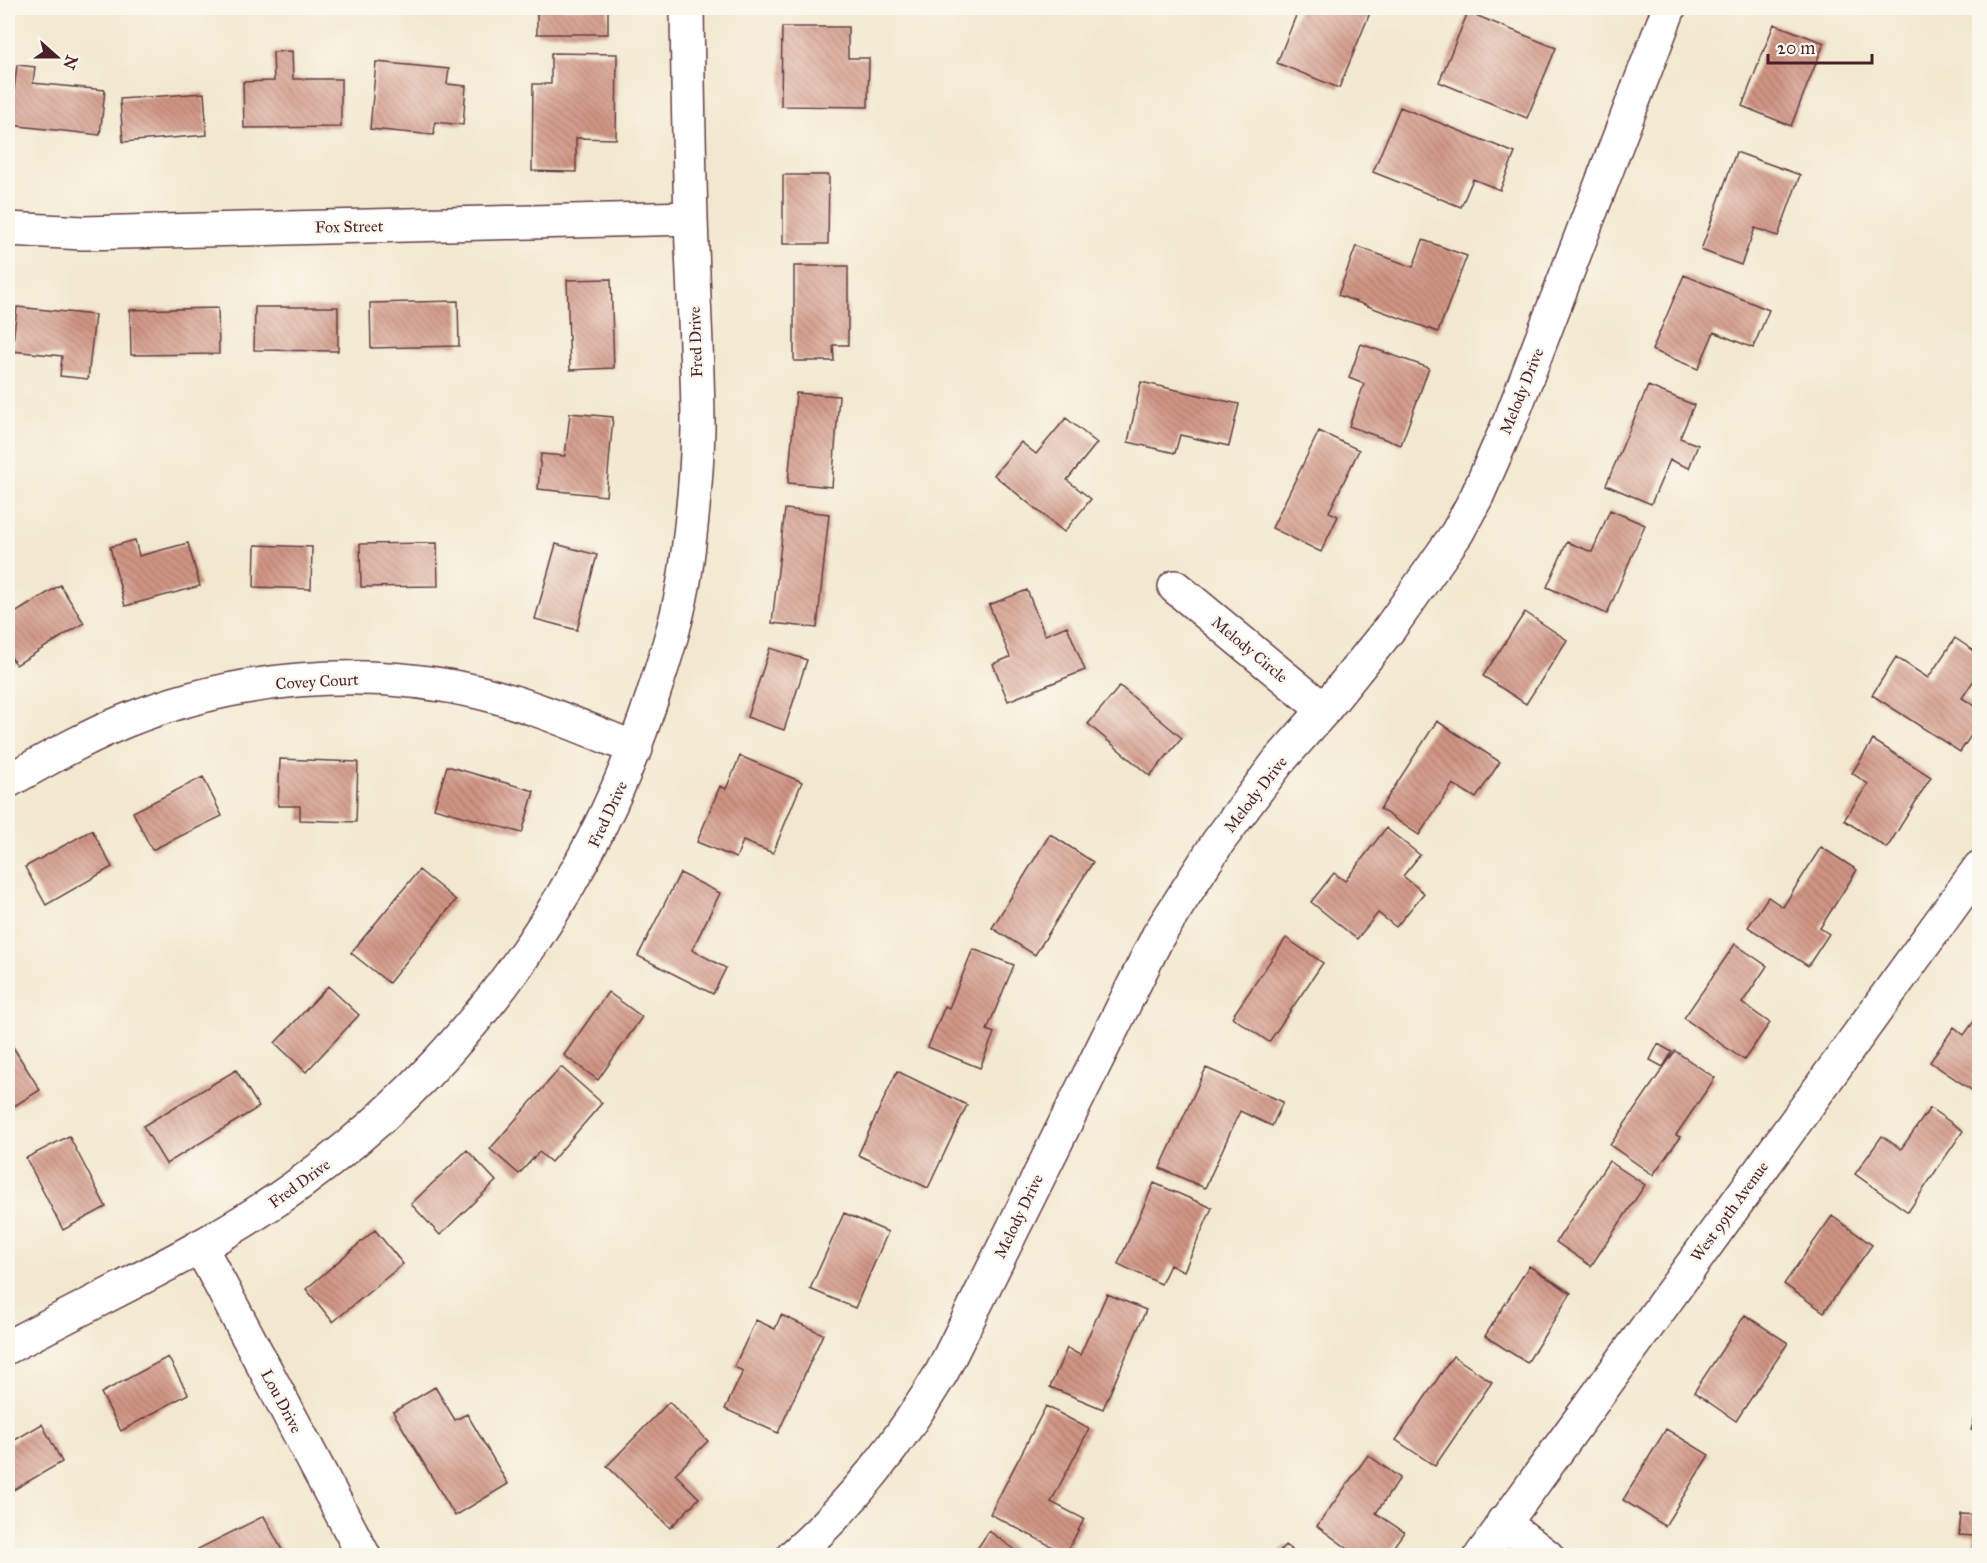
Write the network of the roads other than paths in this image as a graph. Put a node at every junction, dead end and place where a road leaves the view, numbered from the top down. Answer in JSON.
{"nodes":[{"id":1,"x":687,"y":8,"type":"edge"},
{"id":2,"x":1669,"y":8,"type":"edge"},
{"id":3,"x":691,"y":218,"type":"junction"},
{"id":4,"x":8,"y":229,"type":"edge"},
{"id":5,"x":1175,"y":587,"type":"dead end"},
{"id":6,"x":1324,"y":710,"type":"junction"},
{"id":7,"x":636,"y":749,"type":"junction"},
{"id":8,"x":8,"y":781,"type":"edge"},
{"id":9,"x":1980,"y":867,"type":"edge"},
{"id":10,"x":200,"y":1246,"type":"junction"},
{"id":11,"x":11,"y":1337,"type":"edge"},
{"id":12,"x":1503,"y":1522,"type":"junction"},
{"id":13,"x":364,"y":1556,"type":"edge"},
{"id":14,"x":793,"y":1556,"type":"edge"},
{"id":15,"x":1481,"y":1556,"type":"edge"},
{"id":16,"x":1547,"y":1556,"type":"edge"}],
"edges":[{"from":1,"to":3,"type":"street","name":"Fred Drive"},
{"from":2,"to":6,"type":"street","name":"Melody Drive"},
{"from":3,"to":4,"type":"street","name":"Fox Street"},
{"from":3,"to":7,"type":"street","name":"Fred Drive"},
{"from":5,"to":6,"type":"street","name":"Melody Circle"},
{"from":6,"to":14,"type":"street","name":"Melody Drive"},
{"from":7,"to":8,"type":"street","name":"Covey Court"},
{"from":7,"to":10,"type":"street","name":"Fred Drive"},
{"from":9,"to":12,"type":"street","name":"West 99th Avenue"},
{"from":10,"to":11,"type":"street","name":"Fred Drive"},
{"from":10,"to":13,"type":"street","name":"Lou Drive"},
{"from":12,"to":15,"type":"street","name":"West 99th Avenue"},
{"from":12,"to":16,"type":"street"}]}
